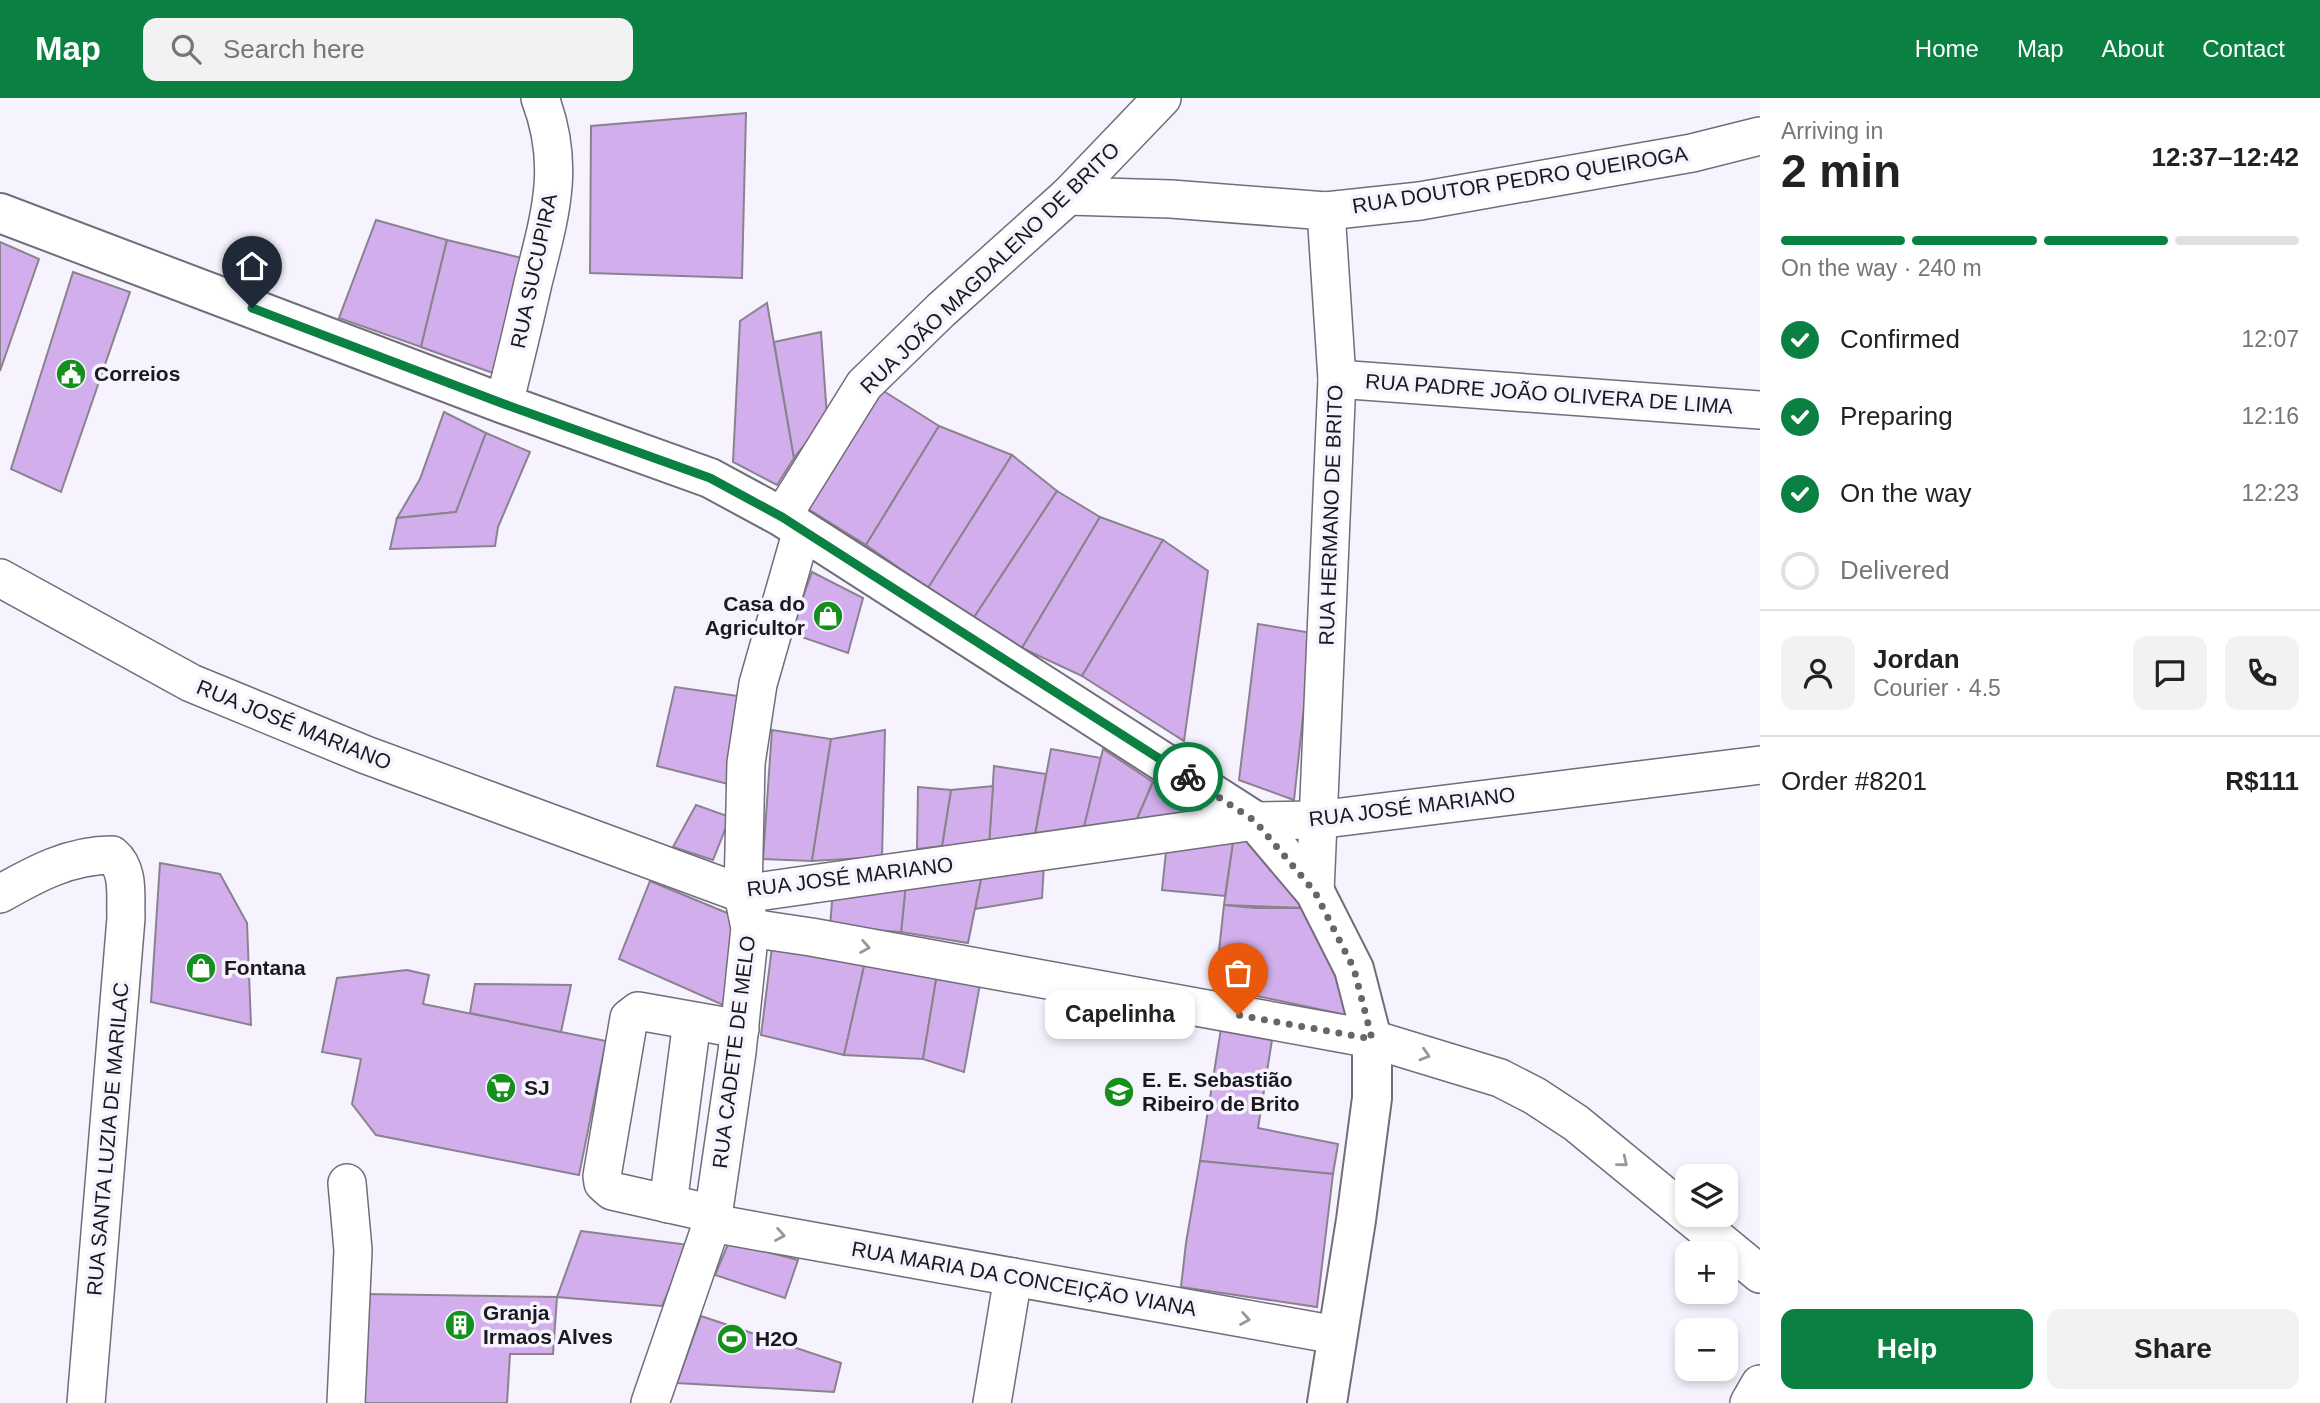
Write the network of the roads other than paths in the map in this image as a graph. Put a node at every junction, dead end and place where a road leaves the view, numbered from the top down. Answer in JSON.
{"nodes":[{"id":1,"x":540,"y":98,"type":"edge"},
{"id":2,"x":1162,"y":98,"type":"edge"},
{"id":3,"x":1760,"y":136,"type":"edge"},
{"id":4,"x":1068,"y":196,"type":"junction"},
{"id":5,"x":1326,"y":211,"type":"junction"},
{"id":6,"x":0,"y":213,"type":"edge"},
{"id":7,"x":1337,"y":379,"type":"junction"},
{"id":8,"x":504,"y":404,"type":"junction"},
{"id":9,"x":1760,"y":410,"type":"edge"},
{"id":10,"x":792,"y":523,"type":"junction"},
{"id":11,"x":0,"y":578,"type":"edge"},
{"id":12,"x":1760,"y":765,"type":"edge"},
{"id":13,"x":1317,"y":820,"type":"junction"},
{"id":14,"x":1255,"y":821,"type":"junction"},
{"id":15,"x":815,"y":883,"type":"junction"},
{"id":16,"x":1315,"y":892,"type":"junction"},
{"id":17,"x":0,"y":894,"type":"edge"},
{"id":18,"x":746,"y":911,"type":"junction"},
{"id":19,"x":811,"y":937,"type":"junction"},
{"id":20,"x":692,"y":1021,"type":"junction"},
{"id":21,"x":740,"y":1029,"type":"junction"},
{"id":22,"x":1372,"y":1039,"type":"junction"},
{"id":23,"x":346,"y":1183,"type":"dead end"},
{"id":24,"x":668,"y":1204,"type":"junction"},
{"id":25,"x":1675,"y":1204,"type":"edge"},
{"id":26,"x":713,"y":1219,"type":"junction"},
{"id":27,"x":1703,"y":1227,"type":"edge"},
{"id":28,"x":1760,"y":1274,"type":"edge"},
{"id":29,"x":1013,"y":1277,"type":"junction"},
{"id":30,"x":1336,"y":1335,"type":"junction"},
{"id":31,"x":1760,"y":1384,"type":"edge"},
{"id":32,"x":86,"y":1403,"type":"edge"},
{"id":33,"x":346,"y":1403,"type":"edge"},
{"id":34,"x":650,"y":1403,"type":"edge"},
{"id":35,"x":992,"y":1403,"type":"edge"},
{"id":36,"x":1327,"y":1403,"type":"edge"},
{"id":37,"x":1749,"y":1403,"type":"edge"}],
"edges":[{"from":1,"to":8,"type":"street","name":"RUA SUCUPIRA"},
{"from":2,"to":4,"type":"street","name":"RUA JOÃO MAGDALENO DE BRITO"},
{"from":3,"to":5,"type":"street","name":"RUA DOUTOR PEDRO QUEIROGA"},
{"from":4,"to":5,"type":"street","name":"RUA DOUTOR PEDRO QUEIROGA"},
{"from":4,"to":10,"type":"street","name":"RUA JOÃO MAGDALENO DE BRITO"},
{"from":5,"to":7,"type":"street","name":"RUA HERMANO DE BRITO"},
{"from":6,"to":8,"type":"main road"},
{"from":7,"to":9,"type":"street","name":"RUA PADRE JOÃO OLIVERA DE LIMA"},
{"from":7,"to":13,"type":"street","name":"RUA HERMANO DE BRITO"},
{"from":8,"to":10,"type":"main road"},
{"from":10,"to":14,"type":"main road"},
{"from":10,"to":18,"type":"street","name":"RUA CADETE DE MELO"},
{"from":11,"to":18,"type":"street","name":"RUA JOSÉ MARIANO"},
{"from":12,"to":13,"type":"street","name":"RUA JOSÉ MARIANO"},
{"from":13,"to":14,"type":"street","name":"RUA JOSÉ MARIANO"},
{"from":13,"to":16,"type":"street","name":"RUA HERMANO DE BRITO"},
{"from":14,"to":15,"type":"street","name":"RUA JOSÉ MARIANO"},
{"from":14,"to":16,"type":"main road"},
{"from":15,"to":18,"type":"street","name":"RUA JOSÉ MARIANO"},
{"from":15,"to":19,"type":"street"},
{"from":16,"to":22,"type":"main road"},
{"from":17,"to":32,"type":"street","name":"RUA SANTA LUZIA DE MARILAC"},
{"from":18,"to":19,"type":"street"},
{"from":18,"to":21,"type":"street","name":"RUA CADETE DE MELO"},
{"from":19,"to":22,"type":"street","one_way":true},
{"from":20,"to":21,"type":"street"},
{"from":20,"to":24,"type":"street"},
{"from":20,"to":24,"type":"street","name":"RUA MARIA DA CONCEIÇÃO VIANA"},
{"from":21,"to":26,"type":"street","name":"RUA CADETE DE MELO"},
{"from":22,"to":25,"type":"street","one_way":true},
{"from":22,"to":30,"type":"main road"},
{"from":23,"to":33,"type":"street"},
{"from":24,"to":26,"type":"street","name":"RUA MARIA DA CONCEIÇÃO VIANA"},
{"from":26,"to":29,"type":"street","name":"RUA MARIA DA CONCEIÇÃO VIANA","one_way":true},
{"from":26,"to":34,"type":"street","name":"RUA CADETE DE MELO"},
{"from":27,"to":28,"type":"street"},
{"from":29,"to":30,"type":"street","name":"RUA MARIA DA CONCEIÇÃO VIANA","one_way":true},
{"from":29,"to":35,"type":"street"},
{"from":30,"to":36,"type":"main road"},
{"from":31,"to":37,"type":"street"}]}
